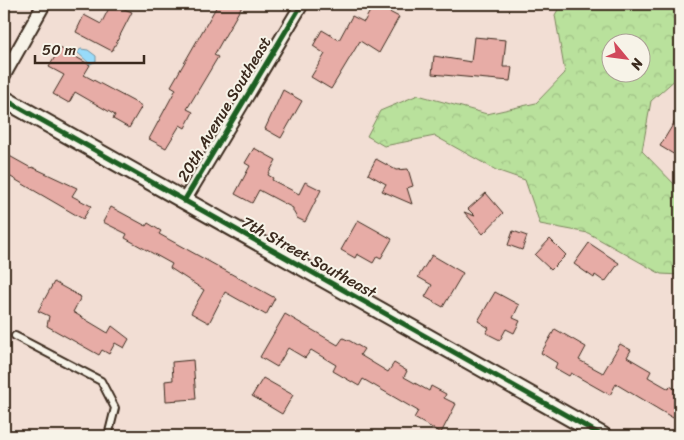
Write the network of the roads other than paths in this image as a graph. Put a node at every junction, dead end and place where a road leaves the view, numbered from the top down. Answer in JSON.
{"nodes":[{"id":1,"x":44,"y":4,"type":"edge"},
{"id":2,"x":302,"y":4,"type":"edge"},
{"id":3,"x":4,"y":75,"type":"edge"},
{"id":4,"x":4,"y":99,"type":"edge"},
{"id":5,"x":184,"y":200,"type":"junction"},
{"id":6,"x":15,"y":336,"type":"dead end"},
{"id":7,"x":108,"y":436,"type":"edge"},
{"id":8,"x":603,"y":436,"type":"edge"}],
"edges":[{"from":1,"to":3,"type":"street"},
{"from":2,"to":5,"type":"street","name":"20th Avenue Southeast"},
{"from":4,"to":5,"type":"street","name":"7th Street Southeast"},
{"from":5,"to":8,"type":"street","name":"7th Street Southeast"},
{"from":6,"to":7,"type":"lane"}]}
